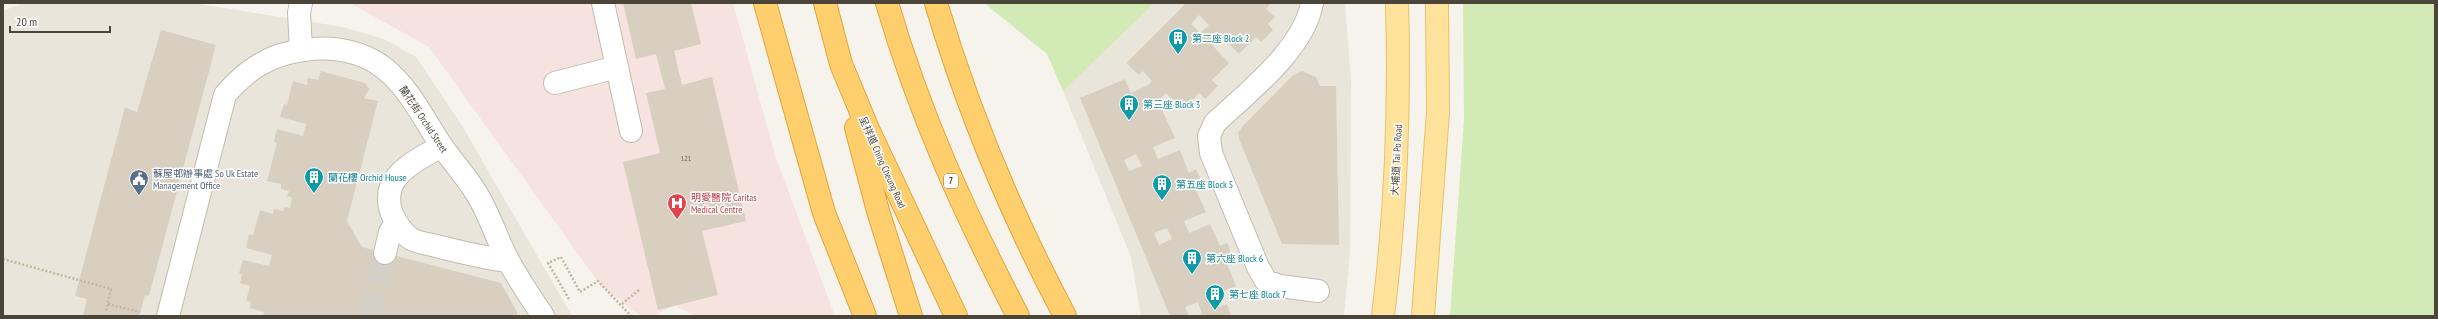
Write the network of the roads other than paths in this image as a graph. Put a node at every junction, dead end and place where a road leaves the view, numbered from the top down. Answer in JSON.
{"nodes":[{"id":1,"x":301,"y":3,"type":"edge"},
{"id":2,"x":603,"y":3,"type":"edge"},
{"id":3,"x":765,"y":3,"type":"edge"},
{"id":4,"x":825,"y":3,"type":"edge"},
{"id":5,"x":887,"y":3,"type":"edge"},
{"id":6,"x":936,"y":3,"type":"edge"},
{"id":7,"x":1312,"y":3,"type":"edge"},
{"id":8,"x":1397,"y":3,"type":"edge"},
{"id":9,"x":1437,"y":3,"type":"edge"},
{"id":10,"x":301,"y":50,"type":"junction"},
{"id":11,"x":841,"y":64,"type":"junction"},
{"id":12,"x":617,"y":67,"type":"junction"},
{"id":13,"x":555,"y":84,"type":"dead end"},
{"id":14,"x":631,"y":131,"type":"dead end"},
{"id":15,"x":442,"y":146,"type":"junction"},
{"id":16,"x":396,"y":223,"type":"junction"},
{"id":17,"x":385,"y":253,"type":"tunnel mouth"},
{"id":18,"x":508,"y":261,"type":"junction"},
{"id":19,"x":1318,"y":291,"type":"dead end"},
{"id":20,"x":168,"y":316,"type":"edge"},
{"id":21,"x":543,"y":316,"type":"edge"},
{"id":22,"x":865,"y":316,"type":"edge"},
{"id":23,"x":911,"y":316,"type":"edge"},
{"id":24,"x":956,"y":316,"type":"edge"},
{"id":25,"x":1018,"y":316,"type":"edge"},
{"id":26,"x":1065,"y":316,"type":"edge"},
{"id":27,"x":1383,"y":316,"type":"edge"},
{"id":28,"x":1423,"y":316,"type":"edge"}],
"edges":[{"from":1,"to":10,"type":"street"},
{"from":2,"to":12,"type":"street"},
{"from":3,"to":22,"type":"highway"},
{"from":4,"to":11,"type":"highway","name":"呈祥道 Ching Cheung Road"},
{"from":5,"to":25,"type":"highway","number":"7"},
{"from":6,"to":26,"type":"highway"},
{"from":7,"to":19,"type":"street"},
{"from":8,"to":27,"type":"main road","name":"大埔道 Tai Po Road"},
{"from":9,"to":28,"type":"main road"},
{"from":10,"to":15,"type":"street","name":"蘭花街 Orchid Street"},
{"from":10,"to":20,"type":"street","name":"蘭花街 Orchid Street"},
{"from":11,"to":23,"type":"highway"},
{"from":11,"to":24,"type":"highway","name":"呈祥道 Ching Cheung Road"},
{"from":12,"to":13,"type":"street"},
{"from":12,"to":14,"type":"street"},
{"from":15,"to":16,"type":"street"},
{"from":15,"to":18,"type":"street","name":"蘭花街 Orchid Street"},
{"from":16,"to":17,"type":"street"},
{"from":16,"to":18,"type":"street"},
{"from":18,"to":21,"type":"street","name":"蘭花街 Orchid Street"}]}
